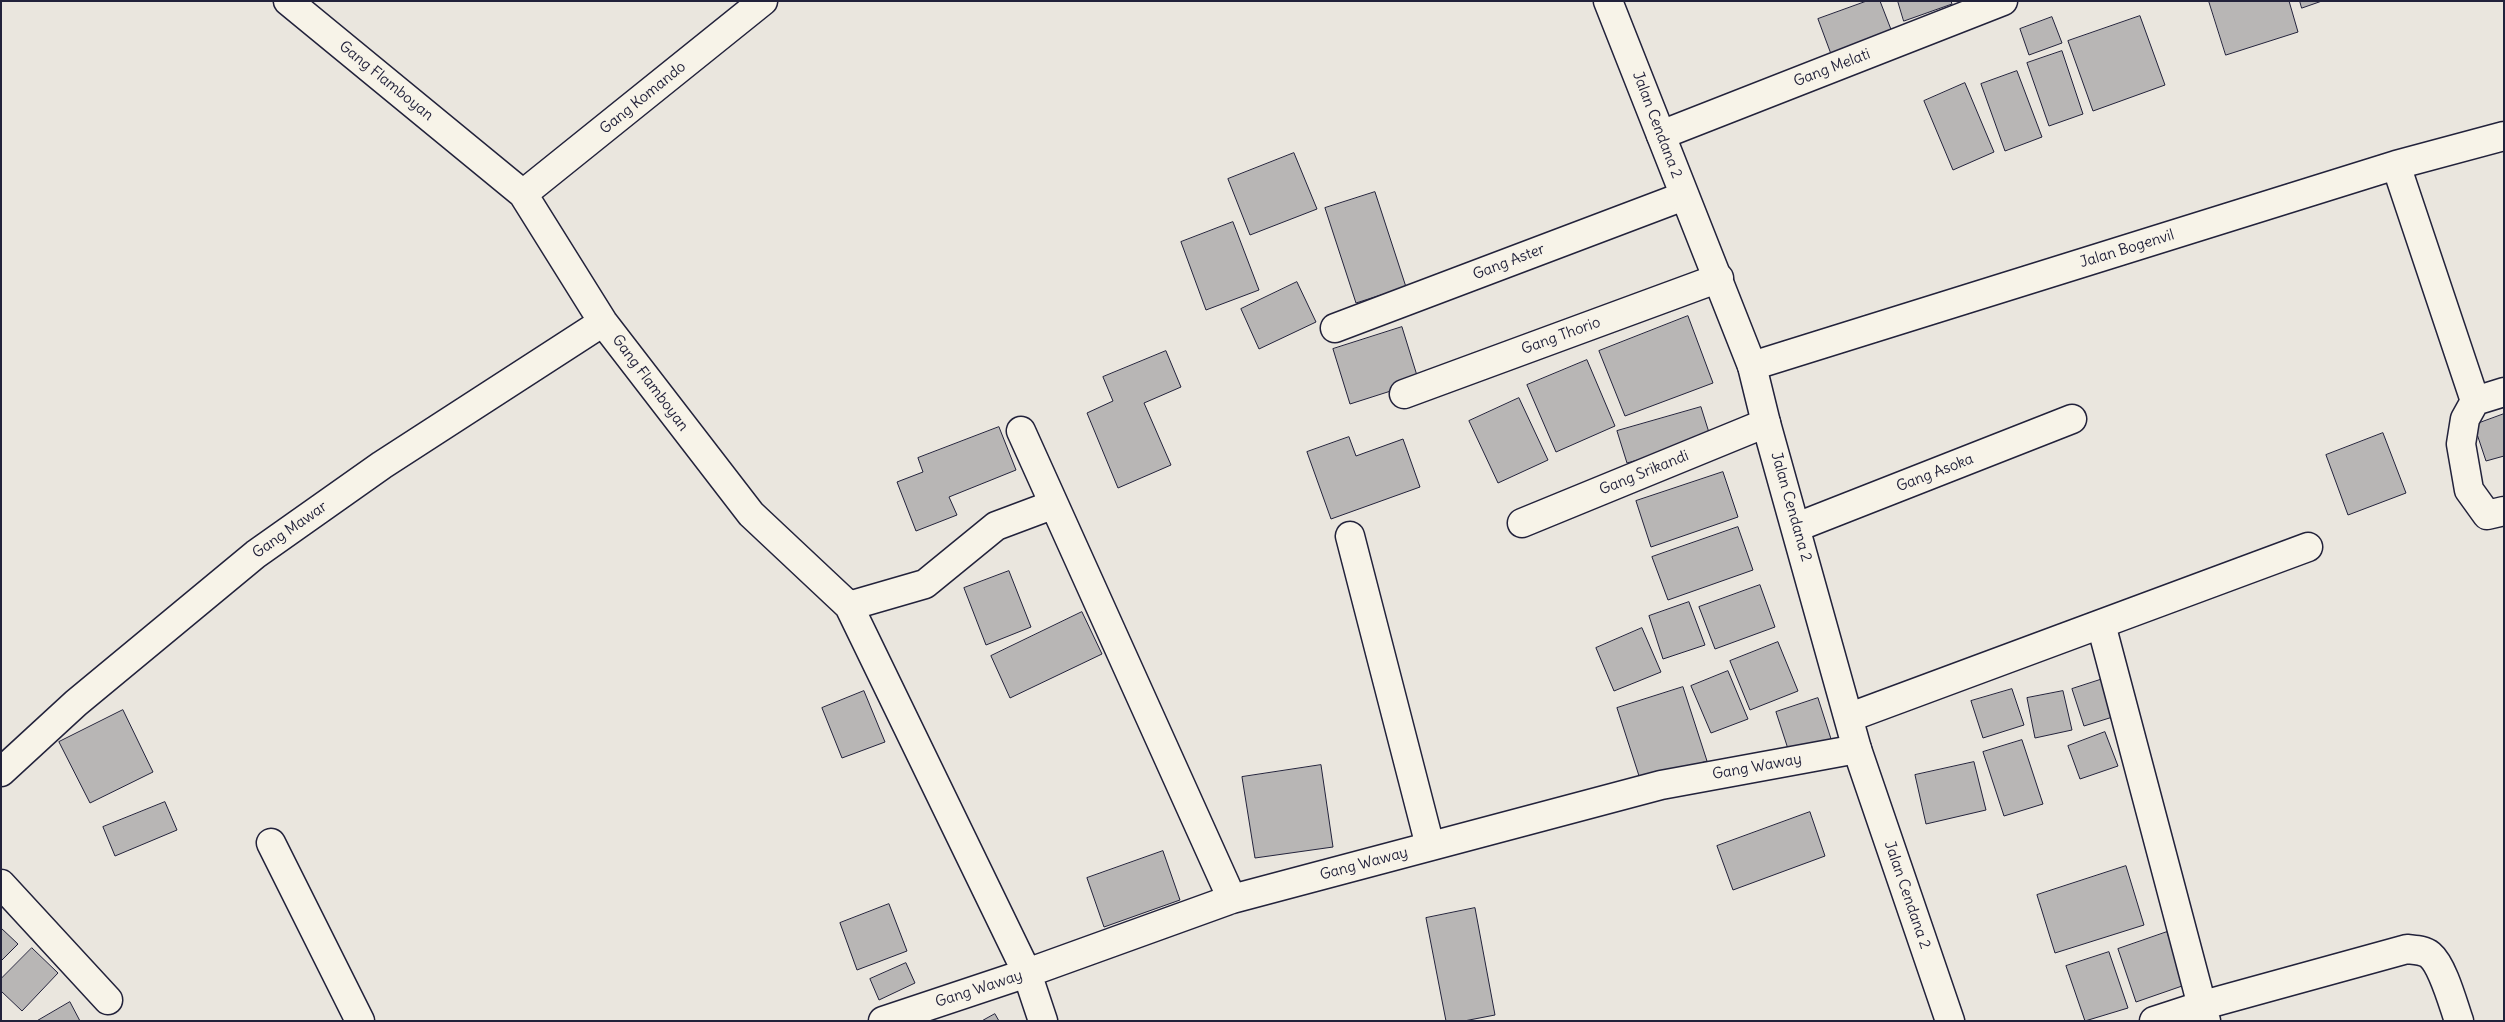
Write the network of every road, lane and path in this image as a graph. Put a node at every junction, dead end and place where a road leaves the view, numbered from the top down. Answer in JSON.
{"nodes":[{"id":1,"x":288,"y":1,"type":"edge"},
{"id":2,"x":763,"y":1,"type":"edge"},
{"id":3,"x":1608,"y":1,"type":"edge"},
{"id":4,"x":2003,"y":1,"type":"edge"},
{"id":5,"x":1661,"y":135,"type":"junction"},
{"id":6,"x":2504,"y":136,"type":"edge"},
{"id":7,"x":2396,"y":165,"type":"junction"},
{"id":8,"x":524,"y":194,"type":"junction"},
{"id":9,"x":1684,"y":196,"type":"junction"},
{"id":10,"x":1719,"y":278,"type":"junction"},
{"id":11,"x":603,"y":322,"type":"junction"},
{"id":12,"x":1335,"y":328,"type":"dead end"},
{"id":13,"x":1752,"y":366,"type":"junction"},
{"id":14,"x":2504,"y":392,"type":"edge"},
{"id":15,"x":1404,"y":394,"type":"dead end"},
{"id":16,"x":2475,"y":401,"type":"junction"},
{"id":17,"x":2072,"y":419,"type":"dead end"},
{"id":18,"x":1766,"y":423,"type":"junction"},
{"id":19,"x":1021,"y":431,"type":"dead end"},
{"id":20,"x":1052,"y":505,"type":"junction"},
{"id":21,"x":2504,"y":511,"type":"edge"},
{"id":22,"x":1522,"y":523,"type":"dead end"},
{"id":23,"x":1797,"y":527,"type":"junction"},
{"id":24,"x":1350,"y":536,"type":"dead end"},
{"id":25,"x":2308,"y":547,"type":"dead end"},
{"id":26,"x":849,"y":606,"type":"junction"},
{"id":27,"x":2101,"y":624,"type":"junction"},
{"id":28,"x":1850,"y":717,"type":"junction"},
{"id":29,"x":1857,"y":749,"type":"junction"},
{"id":30,"x":1,"y":772,"type":"edge"},
{"id":31,"x":271,"y":843,"type":"dead end"},
{"id":32,"x":1430,"y":846,"type":"junction"},
{"id":33,"x":1,"y":884,"type":"edge"},
{"id":34,"x":1232,"y":899,"type":"junction"},
{"id":35,"x":1027,"y":973,"type":"junction"},
{"id":36,"x":108,"y":1000,"type":"dead end"},
{"id":37,"x":2203,"y":1013,"type":"edge"},
{"id":38,"x":360,"y":1021,"type":"edge"},
{"id":39,"x":883,"y":1021,"type":"edge"},
{"id":40,"x":1043,"y":1021,"type":"edge"},
{"id":41,"x":1950,"y":1021,"type":"edge"},
{"id":42,"x":2154,"y":1021,"type":"edge"},
{"id":43,"x":2459,"y":1021,"type":"edge"}],
"edges":[{"from":1,"to":8,"type":"street","name":"Gang Flamboyan"},
{"from":2,"to":8,"type":"street","name":"Gang Komando"},
{"from":3,"to":5,"type":"street","name":"Jalan Cendana 2"},
{"from":4,"to":5,"type":"street","name":"Gang Melati"},
{"from":5,"to":9,"type":"street","name":"Jalan Cendana 2"},
{"from":6,"to":7,"type":"street","name":"Jalan Bogenvil"},
{"from":7,"to":13,"type":"street","name":"Jalan Bogenvil"},
{"from":7,"to":16,"type":"street"},
{"from":8,"to":11,"type":"street","name":"Gang Flamboyan"},
{"from":9,"to":10,"type":"street","name":"Jalan Cendana 2"},
{"from":9,"to":12,"type":"street","name":"Gang Aster"},
{"from":10,"to":13,"type":"street","name":"Jalan Cendana 2"},
{"from":10,"to":15,"type":"street","name":"Gang Thorio"},
{"from":11,"to":26,"type":"street","name":"Gang Flamboyan"},
{"from":11,"to":30,"type":"street","name":"Gang Mawar"},
{"from":13,"to":18,"type":"street","name":"Jalan Cendana 2"},
{"from":14,"to":16,"type":"street"},
{"from":16,"to":21,"type":"street"},
{"from":17,"to":23,"type":"street","name":"Gang Asoka"},
{"from":18,"to":22,"type":"street","name":"Gang Srikandi"},
{"from":18,"to":23,"type":"street","name":"Jalan Cendana 2"},
{"from":19,"to":20,"type":"street"},
{"from":20,"to":26,"type":"street"},
{"from":20,"to":34,"type":"street"},
{"from":23,"to":28,"type":"street","name":"Jalan Cendana 2"},
{"from":24,"to":32,"type":"street"},
{"from":25,"to":27,"type":"street"},
{"from":26,"to":35,"type":"street"},
{"from":27,"to":28,"type":"street"},
{"from":27,"to":37,"type":"street"},
{"from":28,"to":29,"type":"street","name":"Jalan Cendana 2"},
{"from":29,"to":32,"type":"street","name":"Gang Waway"},
{"from":29,"to":41,"type":"street","name":"Jalan Cendana 2"},
{"from":31,"to":38,"type":"street"},
{"from":32,"to":34,"type":"street","name":"Gang Waway"},
{"from":33,"to":36,"type":"street"},
{"from":34,"to":35,"type":"street","name":"Gang Waway"},
{"from":35,"to":39,"type":"street","name":"Gang Waway"},
{"from":35,"to":40,"type":"street"},
{"from":37,"to":42,"type":"street"},
{"from":37,"to":43,"type":"street"}]}
